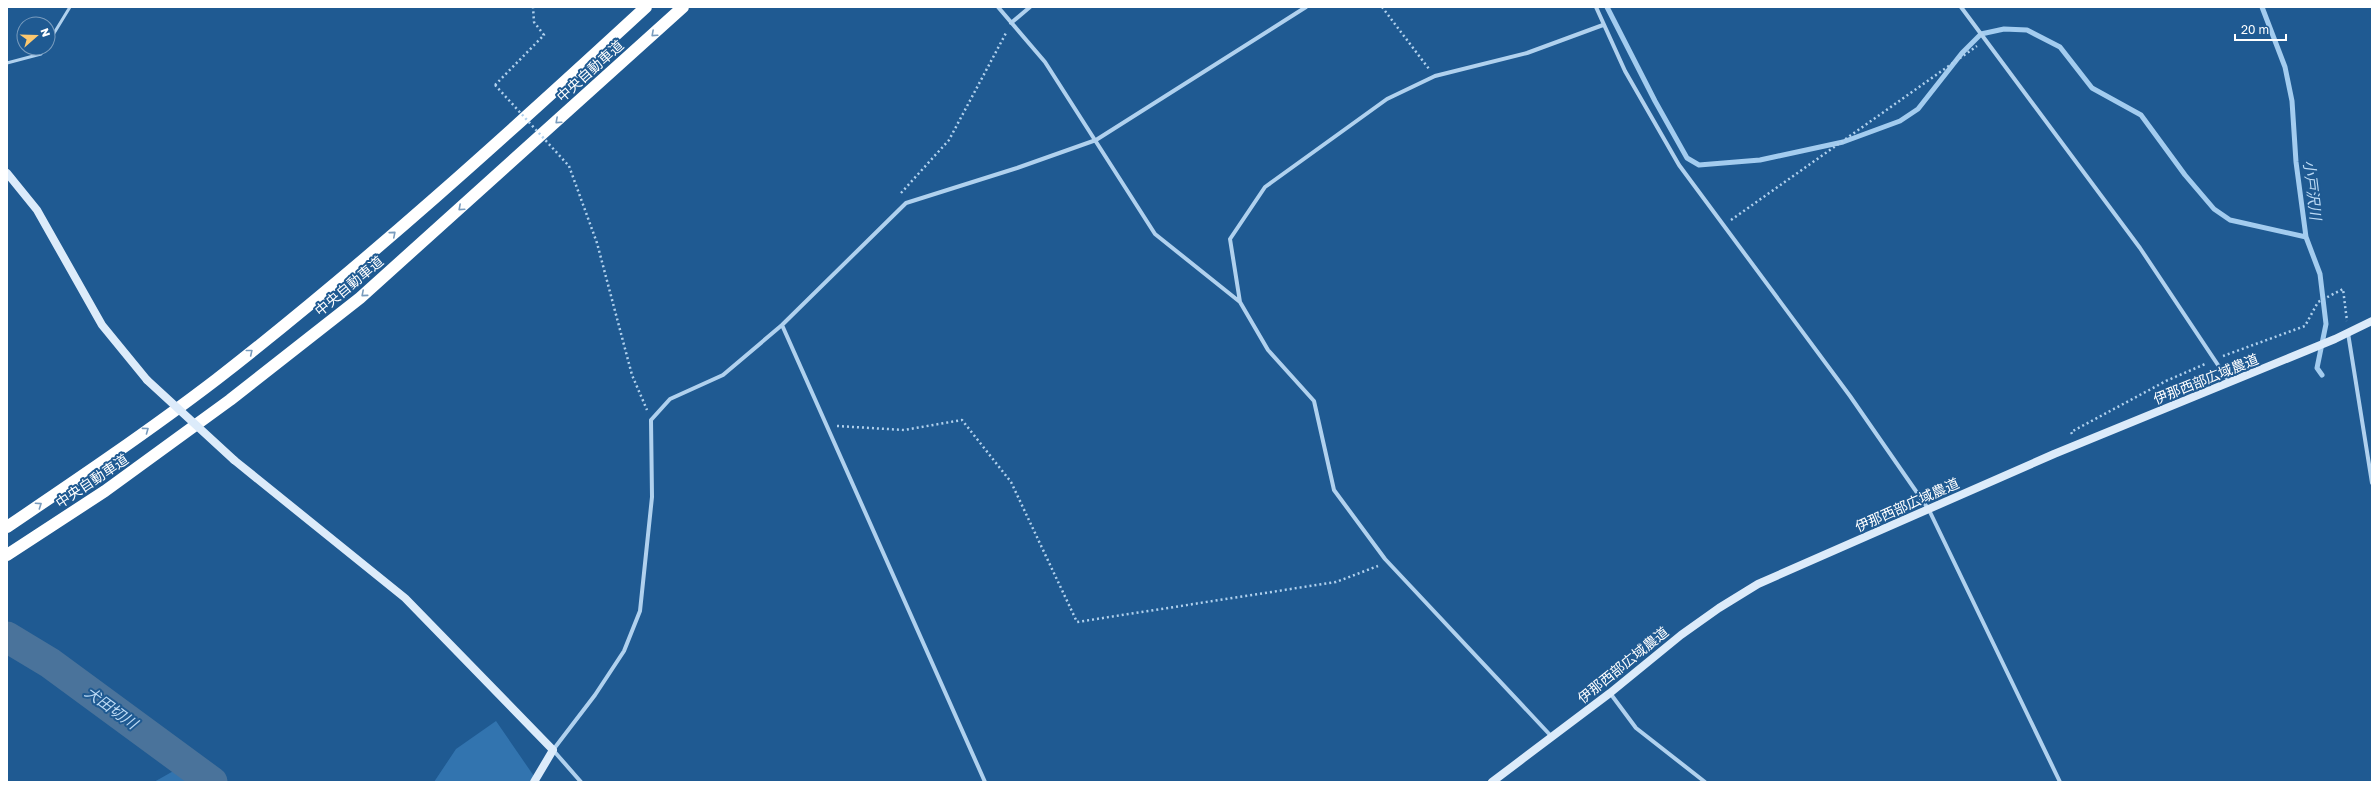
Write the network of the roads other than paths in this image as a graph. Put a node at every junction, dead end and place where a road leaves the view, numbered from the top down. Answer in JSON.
{"nodes":[{"id":1,"x":70,"y":7,"type":"edge"},
{"id":2,"x":646,"y":7,"type":"edge"},
{"id":3,"x":683,"y":7,"type":"edge"},
{"id":4,"x":998,"y":7,"type":"edge"},
{"id":5,"x":1030,"y":7,"type":"edge"},
{"id":6,"x":1306,"y":7,"type":"edge"},
{"id":7,"x":1596,"y":7,"type":"edge"},
{"id":8,"x":1961,"y":7,"type":"edge"},
{"id":9,"x":1011,"y":23,"type":"junction"},
{"id":10,"x":1603,"y":25,"type":"junction"},
{"id":11,"x":56,"y":30,"type":"edge"},
{"id":12,"x":33,"y":56,"type":"edge"},
{"id":13,"x":7,"y":63,"type":"edge"},
{"id":14,"x":1096,"y":140,"type":"junction"},
{"id":15,"x":7,"y":173,"type":"edge"},
{"id":16,"x":1240,"y":302,"type":"junction"},
{"id":17,"x":2372,"y":321,"type":"edge"},
{"id":18,"x":782,"y":325,"type":"junction"},
{"id":19,"x":2348,"y":333,"type":"junction"},
{"id":20,"x":2230,"y":383,"type":"junction"},
{"id":21,"x":2372,"y":483,"type":"edge"},
{"id":22,"x":1929,"y":510,"type":"junction"},
{"id":23,"x":7,"y":527,"type":"edge"},
{"id":24,"x":7,"y":555,"type":"edge"},
{"id":25,"x":1610,"y":693,"type":"junction"},
{"id":26,"x":1552,"y":737,"type":"junction"},
{"id":27,"x":553,"y":750,"type":"junction"},
{"id":28,"x":534,"y":782,"type":"edge"},
{"id":29,"x":581,"y":782,"type":"edge"},
{"id":30,"x":985,"y":782,"type":"edge"},
{"id":31,"x":1492,"y":782,"type":"edge"},
{"id":32,"x":1705,"y":782,"type":"edge"},
{"id":33,"x":2060,"y":782,"type":"edge"}],
"edges":[{"from":1,"to":11,"type":"lane"},
{"from":23,"to":2,"type":"highway","name":"中央自動車道","one_way":true},
{"from":3,"to":24,"type":"highway","name":"中央自動車道","one_way":true},
{"from":4,"to":9,"type":"street"},
{"from":5,"to":9,"type":"street"},
{"from":6,"to":14,"type":"street"},
{"from":7,"to":10,"type":"street"},
{"from":8,"to":20,"type":"street"},
{"from":9,"to":14,"type":"street"},
{"from":10,"to":16,"type":"street"},
{"from":10,"to":22,"type":"street"},
{"from":12,"to":13,"type":"lane"},
{"from":14,"to":16,"type":"street"},
{"from":14,"to":18,"type":"street"},
{"from":15,"to":27,"type":"street","bridge":true},
{"from":16,"to":26,"type":"street"},
{"from":17,"to":19,"type":"street","name":"伊那西部広域農道"},
{"from":18,"to":27,"type":"street"},
{"from":18,"to":30,"type":"street"},
{"from":19,"to":20,"type":"street","name":"伊那西部広域農道"},
{"from":19,"to":21,"type":"street"},
{"from":20,"to":22,"type":"street","name":"伊那西部広域農道"},
{"from":22,"to":25,"type":"street","name":"伊那西部広域農道"},
{"from":22,"to":33,"type":"street"},
{"from":25,"to":26,"type":"street","name":"伊那西部広域農道"},
{"from":25,"to":32,"type":"street"},
{"from":26,"to":31,"type":"street","name":"伊那西部広域農道"},
{"from":27,"to":28,"type":"street"},
{"from":27,"to":29,"type":"street"}]}
